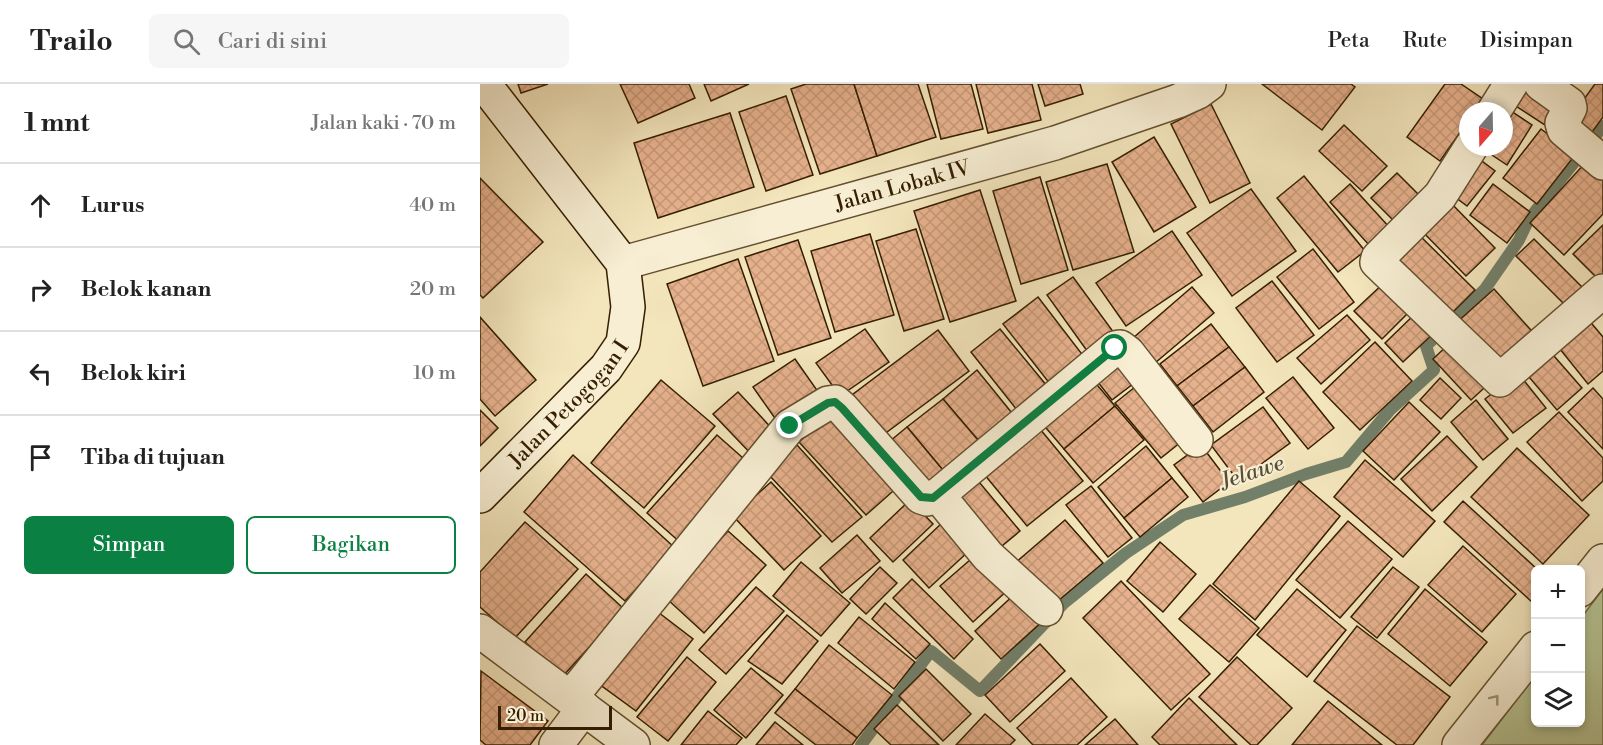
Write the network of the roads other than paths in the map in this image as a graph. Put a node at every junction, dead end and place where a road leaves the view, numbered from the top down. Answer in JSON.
{"nodes":[{"id":1,"x":1209,"y":84,"type":"edge"},
{"id":2,"x":1511,"y":84,"type":"edge"},
{"id":3,"x":1540,"y":84,"type":"edge"},
{"id":4,"x":1171,"y":92,"type":"edge"},
{"id":5,"x":485,"y":94,"type":"edge"},
{"id":6,"x":1500,"y":102,"type":"edge"},
{"id":7,"x":1590,"y":152,"type":"edge"},
{"id":8,"x":1465,"y":156,"type":"edge"},
{"id":9,"x":623,"y":263,"type":"junction"},
{"id":10,"x":1603,"y":291,"type":"edge"},
{"id":11,"x":1197,"y":441,"type":"dead end"},
{"id":12,"x":938,"y":495,"type":"junction"},
{"id":13,"x":480,"y":496,"type":"edge"},
{"id":14,"x":1603,"y":561,"type":"edge"},
{"id":15,"x":1585,"y":585,"type":"edge"},
{"id":16,"x":1046,"y":609,"type":"dead end"},
{"id":17,"x":480,"y":631,"type":"edge"},
{"id":18,"x":1531,"y":654,"type":"edge"},
{"id":19,"x":577,"y":702,"type":"junction"},
{"id":20,"x":556,"y":745,"type":"edge"},
{"id":21,"x":633,"y":745,"type":"edge"},
{"id":22,"x":1459,"y":745,"type":"edge"}],
"edges":[{"from":1,"to":4,"type":"street","name":"Jalan Lobak IV"},
{"from":2,"to":6,"type":"street"},
{"from":3,"to":7,"type":"street"},
{"from":4,"to":9,"type":"street","name":"Jalan Lobak IV"},
{"from":5,"to":9,"type":"street"},
{"from":8,"to":10,"type":"street"},
{"from":9,"to":13,"type":"street","name":"Jalan Petogogan I"},
{"from":11,"to":12,"type":"street"},
{"from":12,"to":16,"type":"street"},
{"from":12,"to":19,"type":"street"},
{"from":14,"to":15,"type":"street"},
{"from":17,"to":19,"type":"street"},
{"from":22,"to":18,"type":"street","one_way":true},
{"from":19,"to":20,"type":"street"},
{"from":19,"to":21,"type":"street"}]}
